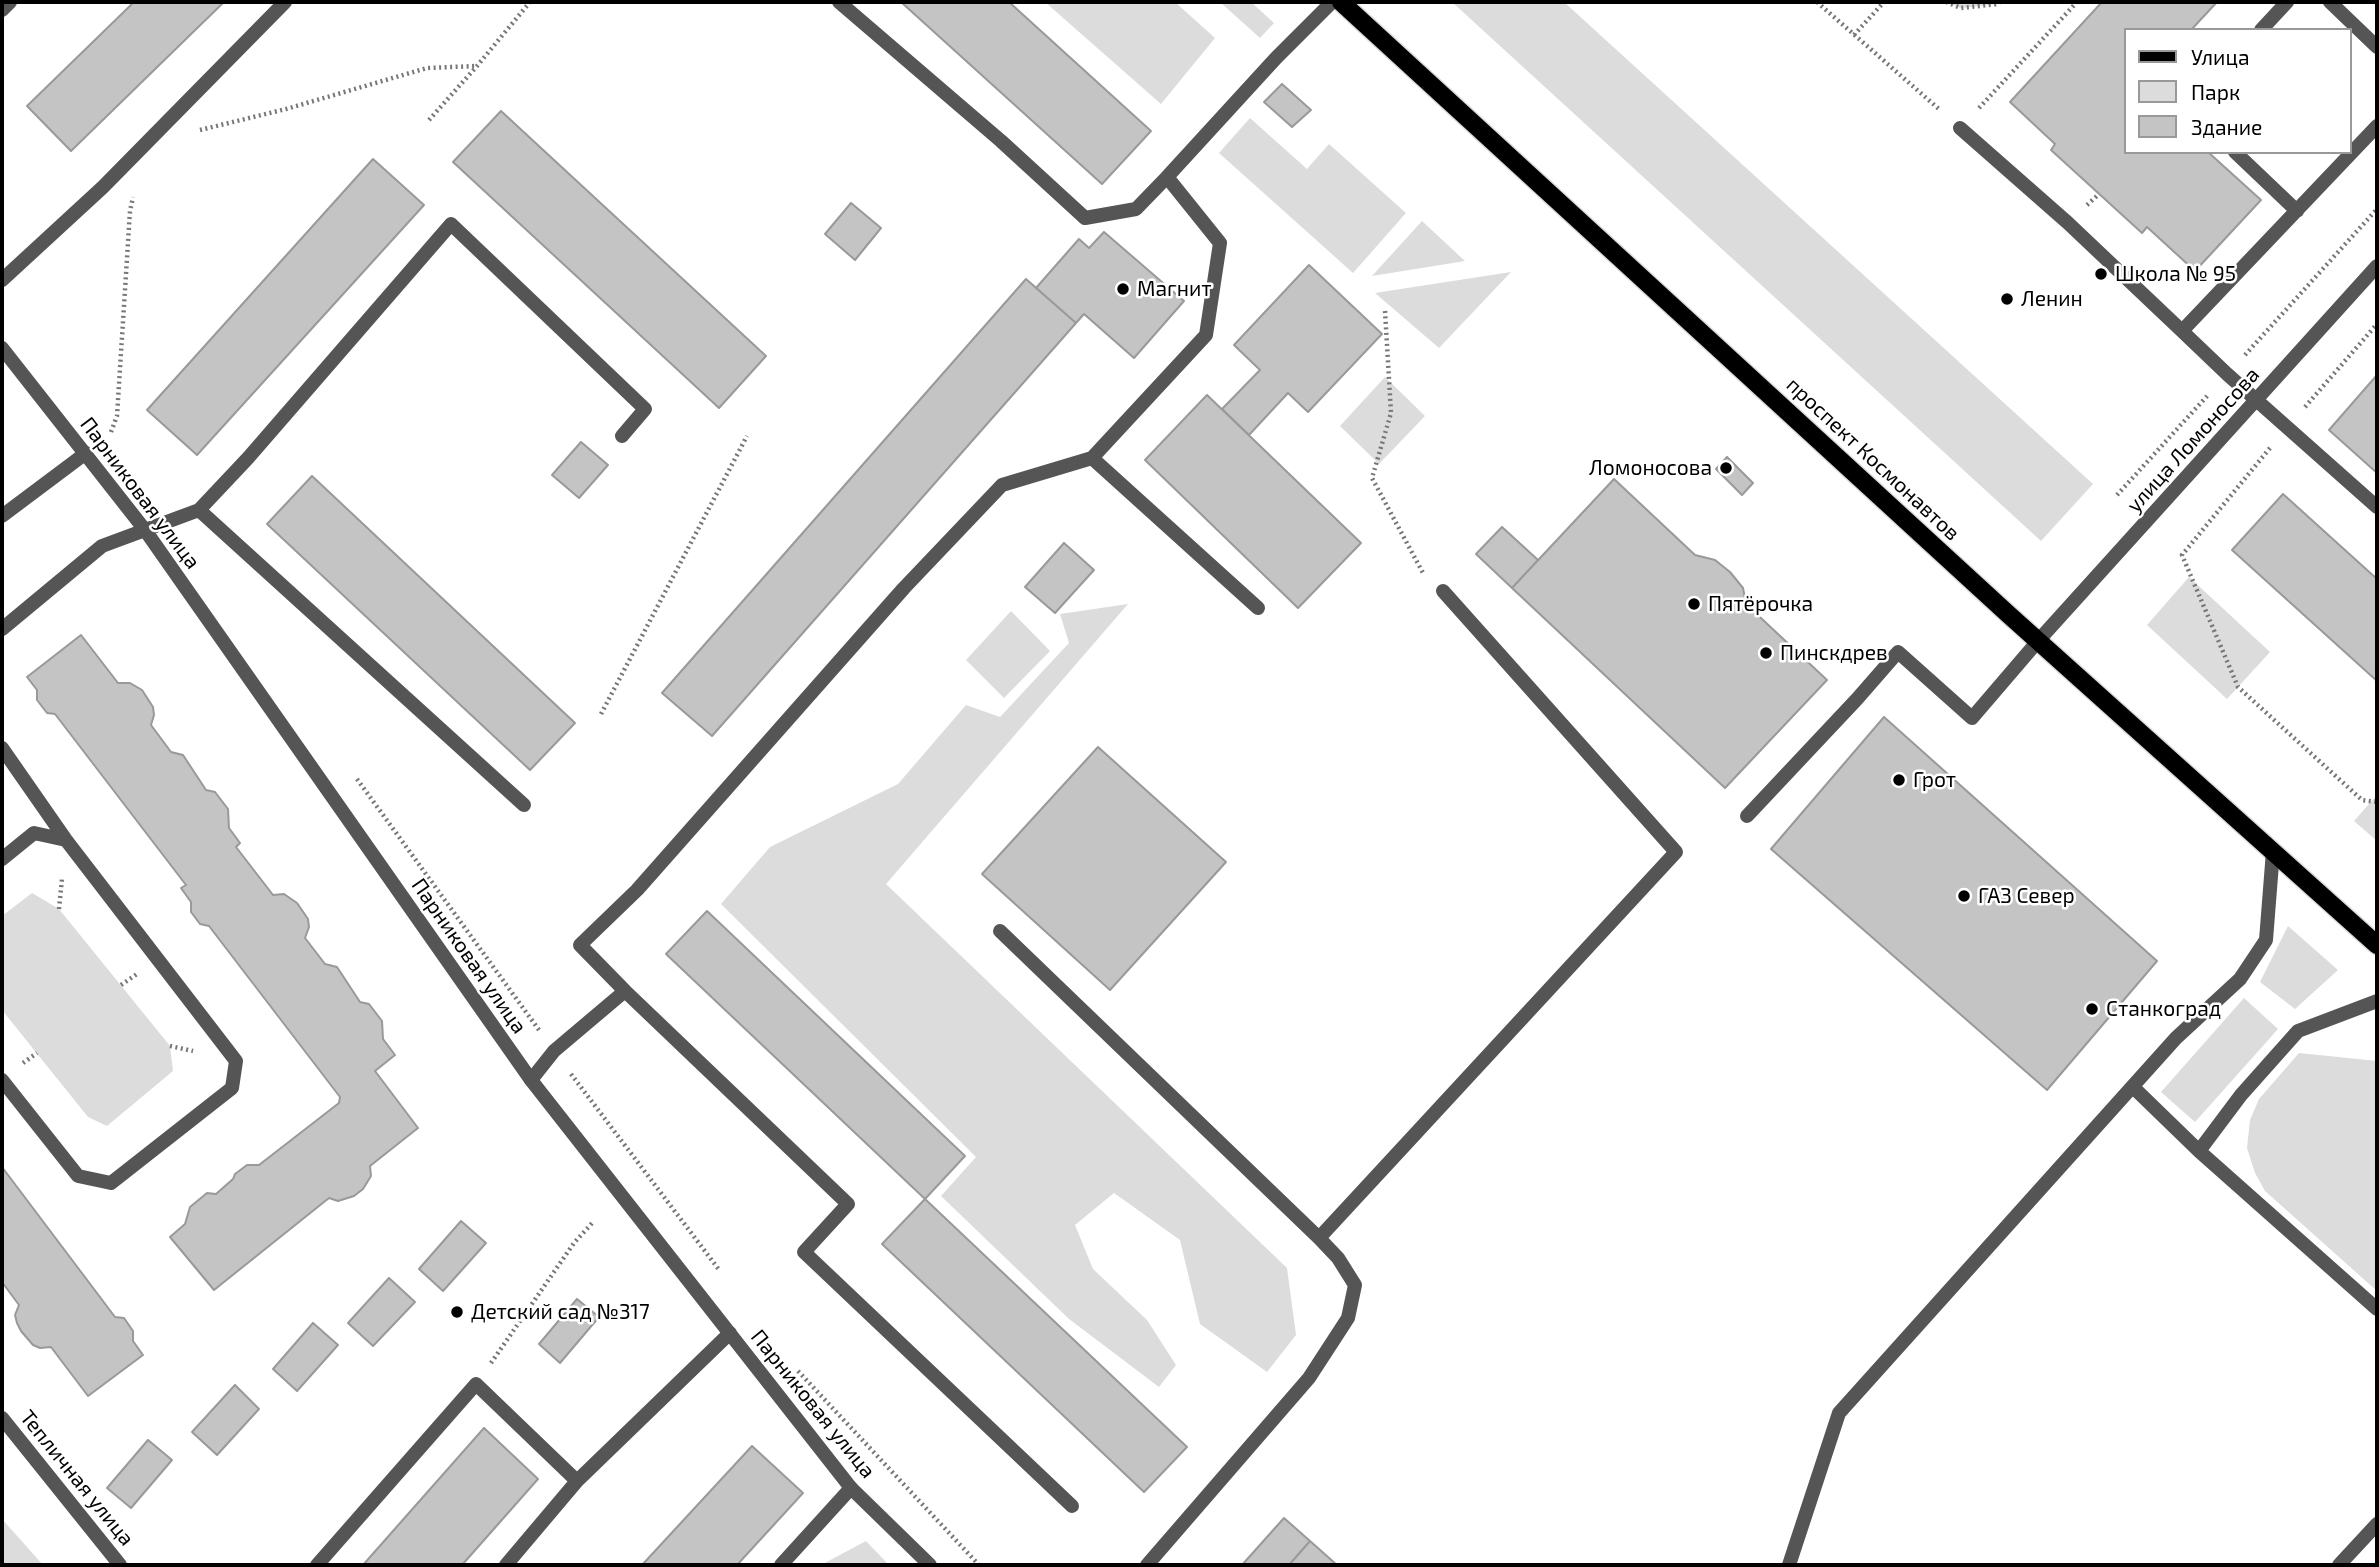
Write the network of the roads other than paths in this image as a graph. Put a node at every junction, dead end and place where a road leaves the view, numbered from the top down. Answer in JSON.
{"nodes":[{"id":1,"x":10,"y":2,"type":"edge"},
{"id":2,"x":285,"y":2,"type":"edge"},
{"id":3,"x":839,"y":2,"type":"edge"},
{"id":4,"x":1332,"y":2,"type":"edge"},
{"id":5,"x":1341,"y":2,"type":"edge"},
{"id":6,"x":2287,"y":2,"type":"edge"},
{"id":7,"x":2330,"y":2,"type":"edge"},
{"id":8,"x":2,"y":10,"type":"edge"},
{"id":9,"x":2263,"y":28,"type":"edge"},
{"id":10,"x":2377,"y":47,"type":"edge"},
{"id":11,"x":2377,"y":126,"type":"edge"},
{"id":12,"x":1961,"y":128,"type":"road end"},
{"id":13,"x":2237,"y":154,"type":"edge"},
{"id":14,"x":2351,"y":154,"type":"edge"},
{"id":15,"x":2351,"y":154,"type":"edge"},
{"id":16,"x":1167,"y":177,"type":"junction"},
{"id":17,"x":2297,"y":211,"type":"junction"},
{"id":18,"x":2377,"y":266,"type":"edge"},
{"id":19,"x":2,"y":280,"type":"edge"},
{"id":20,"x":2182,"y":331,"type":"junction"},
{"id":21,"x":2,"y":348,"type":"edge"},
{"id":22,"x":2257,"y":400,"type":"junction"},
{"id":23,"x":622,"y":436,"type":"dead end"},
{"id":24,"x":86,"y":453,"type":"junction"},
{"id":25,"x":1092,"y":458,"type":"junction"},
{"id":26,"x":2377,"y":507,"type":"edge"},
{"id":27,"x":199,"y":510,"type":"junction"},
{"id":28,"x":2,"y":516,"type":"edge"},
{"id":29,"x":145,"y":530,"type":"junction"},
{"id":30,"x":1443,"y":591,"type":"dead end"},
{"id":31,"x":1258,"y":608,"type":"dead end"},
{"id":32,"x":2,"y":629,"type":"edge"},
{"id":33,"x":2038,"y":641,"type":"junction"},
{"id":34,"x":2,"y":748,"type":"edge"},
{"id":35,"x":524,"y":805,"type":"dead end"},
{"id":36,"x":1748,"y":816,"type":"dead end"},
{"id":37,"x":66,"y":840,"type":"junction"},
{"id":38,"x":2273,"y":851,"type":"junction"},
{"id":39,"x":2,"y":859,"type":"edge"},
{"id":40,"x":1000,"y":931,"type":"dead end"},
{"id":41,"x":2377,"y":945,"type":"edge"},
{"id":42,"x":625,"y":991,"type":"junction"},
{"id":43,"x":2377,"y":1001,"type":"edge"},
{"id":44,"x":2,"y":1080,"type":"edge"},
{"id":45,"x":530,"y":1080,"type":"junction"},
{"id":46,"x":2133,"y":1087,"type":"junction"},
{"id":47,"x":2199,"y":1150,"type":"junction"},
{"id":48,"x":1319,"y":1238,"type":"junction"},
{"id":49,"x":2377,"y":1309,"type":"edge"},
{"id":50,"x":730,"y":1333,"type":"junction"},
{"id":51,"x":2,"y":1418,"type":"edge"},
{"id":52,"x":577,"y":1481,"type":"junction"},
{"id":53,"x":851,"y":1488,"type":"junction"},
{"id":54,"x":1072,"y":1506,"type":"dead end"},
{"id":55,"x":2377,"y":1524,"type":"edge"},
{"id":56,"x":2342,"y":1563,"type":"edge"},
{"id":57,"x":120,"y":1565,"type":"edge"},
{"id":58,"x":317,"y":1565,"type":"edge"},
{"id":59,"x":506,"y":1565,"type":"edge"},
{"id":60,"x":781,"y":1565,"type":"edge"},
{"id":61,"x":930,"y":1565,"type":"edge"},
{"id":62,"x":1147,"y":1565,"type":"edge"},
{"id":63,"x":1789,"y":1565,"type":"edge"}],
"edges":[{"from":1,"to":8,"type":"street"},
{"from":2,"to":19,"type":"street"},
{"from":3,"to":16,"type":"street"},
{"from":4,"to":16,"type":"street"},
{"from":5,"to":33,"type":"main road","name":"проспект Космонавтов"},
{"from":6,"to":9,"type":"street"},
{"from":7,"to":10,"type":"street"},
{"from":11,"to":15,"type":"street"},
{"from":12,"to":20,"type":"street"},
{"from":13,"to":17,"type":"street"},
{"from":14,"to":17,"type":"street"},
{"from":16,"to":25,"type":"street"},
{"from":17,"to":20,"type":"street"},
{"from":18,"to":22,"type":"street","name":"улица Ломоносова"},
{"from":20,"to":22,"type":"street"},
{"from":21,"to":24,"type":"street","name":"Парниковая улица"},
{"from":22,"to":26,"type":"street"},
{"from":22,"to":33,"type":"street","name":"улица Ломоносова"},
{"from":23,"to":27,"type":"street"},
{"from":24,"to":28,"type":"street"},
{"from":24,"to":29,"type":"street","name":"Парниковая улица"},
{"from":25,"to":31,"type":"street"},
{"from":25,"to":42,"type":"street"},
{"from":27,"to":29,"type":"street"},
{"from":27,"to":35,"type":"street"},
{"from":29,"to":32,"type":"street"},
{"from":29,"to":45,"type":"street","name":"Парниковая улица"},
{"from":30,"to":48,"type":"street"},
{"from":33,"to":36,"type":"street","name":"улица Ломоносова"},
{"from":33,"to":38,"type":"main road","name":"проспект Космонавтов"},
{"from":34,"to":37,"type":"street"},
{"from":37,"to":39,"type":"street"},
{"from":37,"to":44,"type":"street"},
{"from":38,"to":41,"type":"main road","name":"проспект Космонавтов"},
{"from":38,"to":46,"type":"street"},
{"from":40,"to":48,"type":"street"},
{"from":42,"to":45,"type":"street"},
{"from":42,"to":54,"type":"street"},
{"from":43,"to":47,"type":"street"},
{"from":45,"to":50,"type":"street","name":"Парниковая улица"},
{"from":46,"to":47,"type":"street"},
{"from":46,"to":63,"type":"street"},
{"from":47,"to":49,"type":"street"},
{"from":48,"to":62,"type":"street"},
{"from":50,"to":52,"type":"street"},
{"from":50,"to":53,"type":"street","name":"Парниковая улица"},
{"from":51,"to":57,"type":"street","name":"Тепличная улица"},
{"from":52,"to":58,"type":"street"},
{"from":52,"to":59,"type":"street"},
{"from":53,"to":60,"type":"street"},
{"from":53,"to":61,"type":"street","name":"Парниковая улица"},
{"from":55,"to":56,"type":"street"}]}
